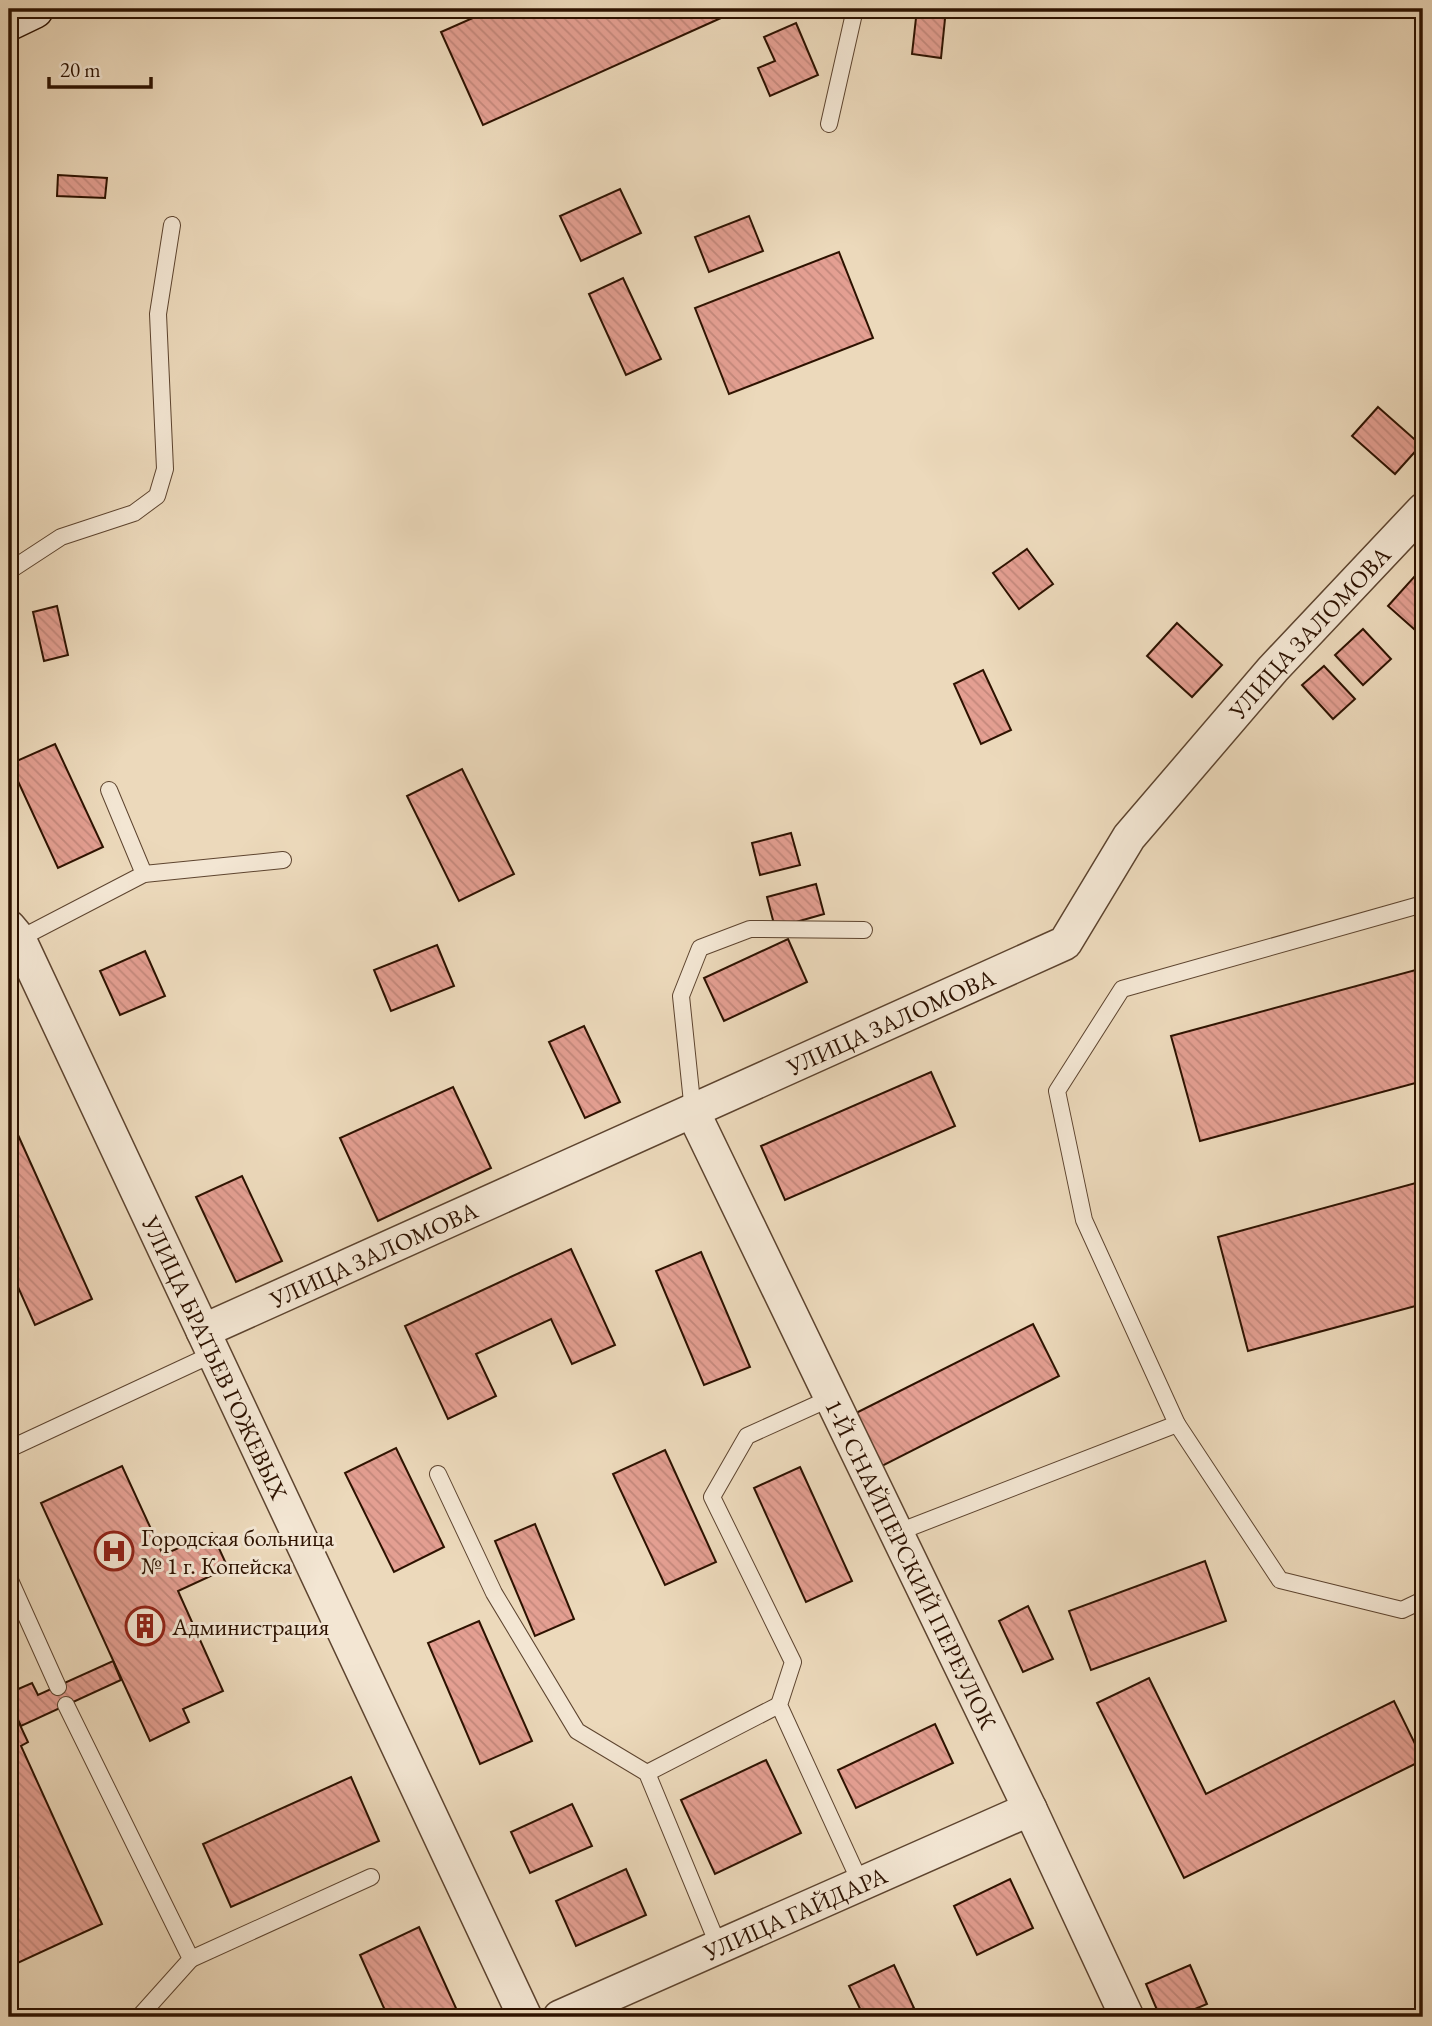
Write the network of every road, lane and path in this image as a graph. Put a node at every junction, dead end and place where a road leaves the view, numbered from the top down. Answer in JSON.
{"nodes":[{"id":1,"x":34,"y":9,"type":"edge"},
{"id":2,"x":855,"y":9,"type":"edge"},
{"id":3,"x":9,"y":20,"type":"edge"},
{"id":4,"x":829,"y":124,"type":"dead end"},
{"id":5,"x":172,"y":225,"type":"dead end"},
{"id":6,"x":1423,"y":510,"type":"edge"},
{"id":7,"x":9,"y":570,"type":"edge"},
{"id":8,"x":108,"y":790,"type":"dead end"},
{"id":9,"x":283,"y":860,"type":"dead end"},
{"id":10,"x":144,"y":874,"type":"junction"},
{"id":11,"x":1423,"y":904,"type":"edge"},
{"id":12,"x":864,"y":930,"type":"dead end"},
{"id":13,"x":14,"y":933,"type":"edge"},
{"id":14,"x":693,"y":1112,"type":"junction"},
{"id":15,"x":208,"y":1342,"type":"junction"},
{"id":16,"x":831,"y":1398,"type":"junction"},
{"id":17,"x":1177,"y":1424,"type":"junction"},
{"id":18,"x":9,"y":1449,"type":"edge"},
{"id":19,"x":438,"y":1474,"type":"dead end"},
{"id":20,"x":896,"y":1533,"type":"junction"},
{"id":21,"x":9,"y":1578,"type":"edge"},
{"id":22,"x":1423,"y":1600,"type":"edge"},
{"id":23,"x":58,"y":1687,"type":"dead end"},
{"id":24,"x":779,"y":1704,"type":"junction"},
{"id":25,"x":66,"y":1705,"type":"dead end"},
{"id":26,"x":647,"y":1773,"type":"junction"},
{"id":27,"x":1030,"y":1809,"type":"junction"},
{"id":28,"x":371,"y":1877,"type":"dead end"},
{"id":29,"x":862,"y":1884,"type":"junction"},
{"id":30,"x":719,"y":1947,"type":"junction"},
{"id":31,"x":191,"y":1959,"type":"junction"},
{"id":32,"x":139,"y":2017,"type":"edge"},
{"id":33,"x":525,"y":2017,"type":"edge"},
{"id":34,"x":561,"y":2017,"type":"edge"},
{"id":35,"x":1127,"y":2017,"type":"edge"}],
"edges":[{"from":1,"to":3,"type":"main road"},
{"from":2,"to":4,"type":"lane"},
{"from":5,"to":7,"type":"lane"},
{"from":6,"to":14,"type":"street","name":"УЛИЦА ЗАЛОМОВА"},
{"from":8,"to":10,"type":"lane"},
{"from":9,"to":10,"type":"lane"},
{"from":10,"to":13,"type":"lane"},
{"from":11,"to":17,"type":"lane"},
{"from":12,"to":14,"type":"lane"},
{"from":13,"to":15,"type":"street","name":"УЛИЦА БРАТЬЕВ ГОЖЕВЫХ"},
{"from":14,"to":15,"type":"street","name":"УЛИЦА ЗАЛОМОВА"},
{"from":14,"to":16,"type":"street","name":"1-Й СНАЙПЕРСКИЙ ПЕРЕУЛОК"},
{"from":15,"to":18,"type":"lane"},
{"from":15,"to":33,"type":"street","name":"УЛИЦА БРАТЬЕВ ГОЖЕВЫХ"},
{"from":16,"to":20,"type":"street","name":"1-Й СНАЙПЕРСКИЙ ПЕРЕУЛОК"},
{"from":16,"to":24,"type":"lane"},
{"from":17,"to":20,"type":"lane"},
{"from":17,"to":22,"type":"lane"},
{"from":19,"to":26,"type":"lane"},
{"from":20,"to":27,"type":"street","name":"1-Й СНАЙПЕРСКИЙ ПЕРЕУЛОК"},
{"from":21,"to":23,"type":"lane"},
{"from":24,"to":26,"type":"lane"},
{"from":24,"to":29,"type":"lane"},
{"from":25,"to":31,"type":"lane"},
{"from":26,"to":30,"type":"lane"},
{"from":27,"to":29,"type":"street","name":"УЛИЦА ГАЙДАРА"},
{"from":27,"to":35,"type":"street","name":"1-Й СНАЙПЕРСКИЙ ПЕРЕУЛОК"},
{"from":28,"to":31,"type":"lane"},
{"from":29,"to":30,"type":"street","name":"УЛИЦА ГАЙДАРА"},
{"from":30,"to":34,"type":"street","name":"УЛИЦА ГАЙДАРА"},
{"from":31,"to":32,"type":"lane"}]}
